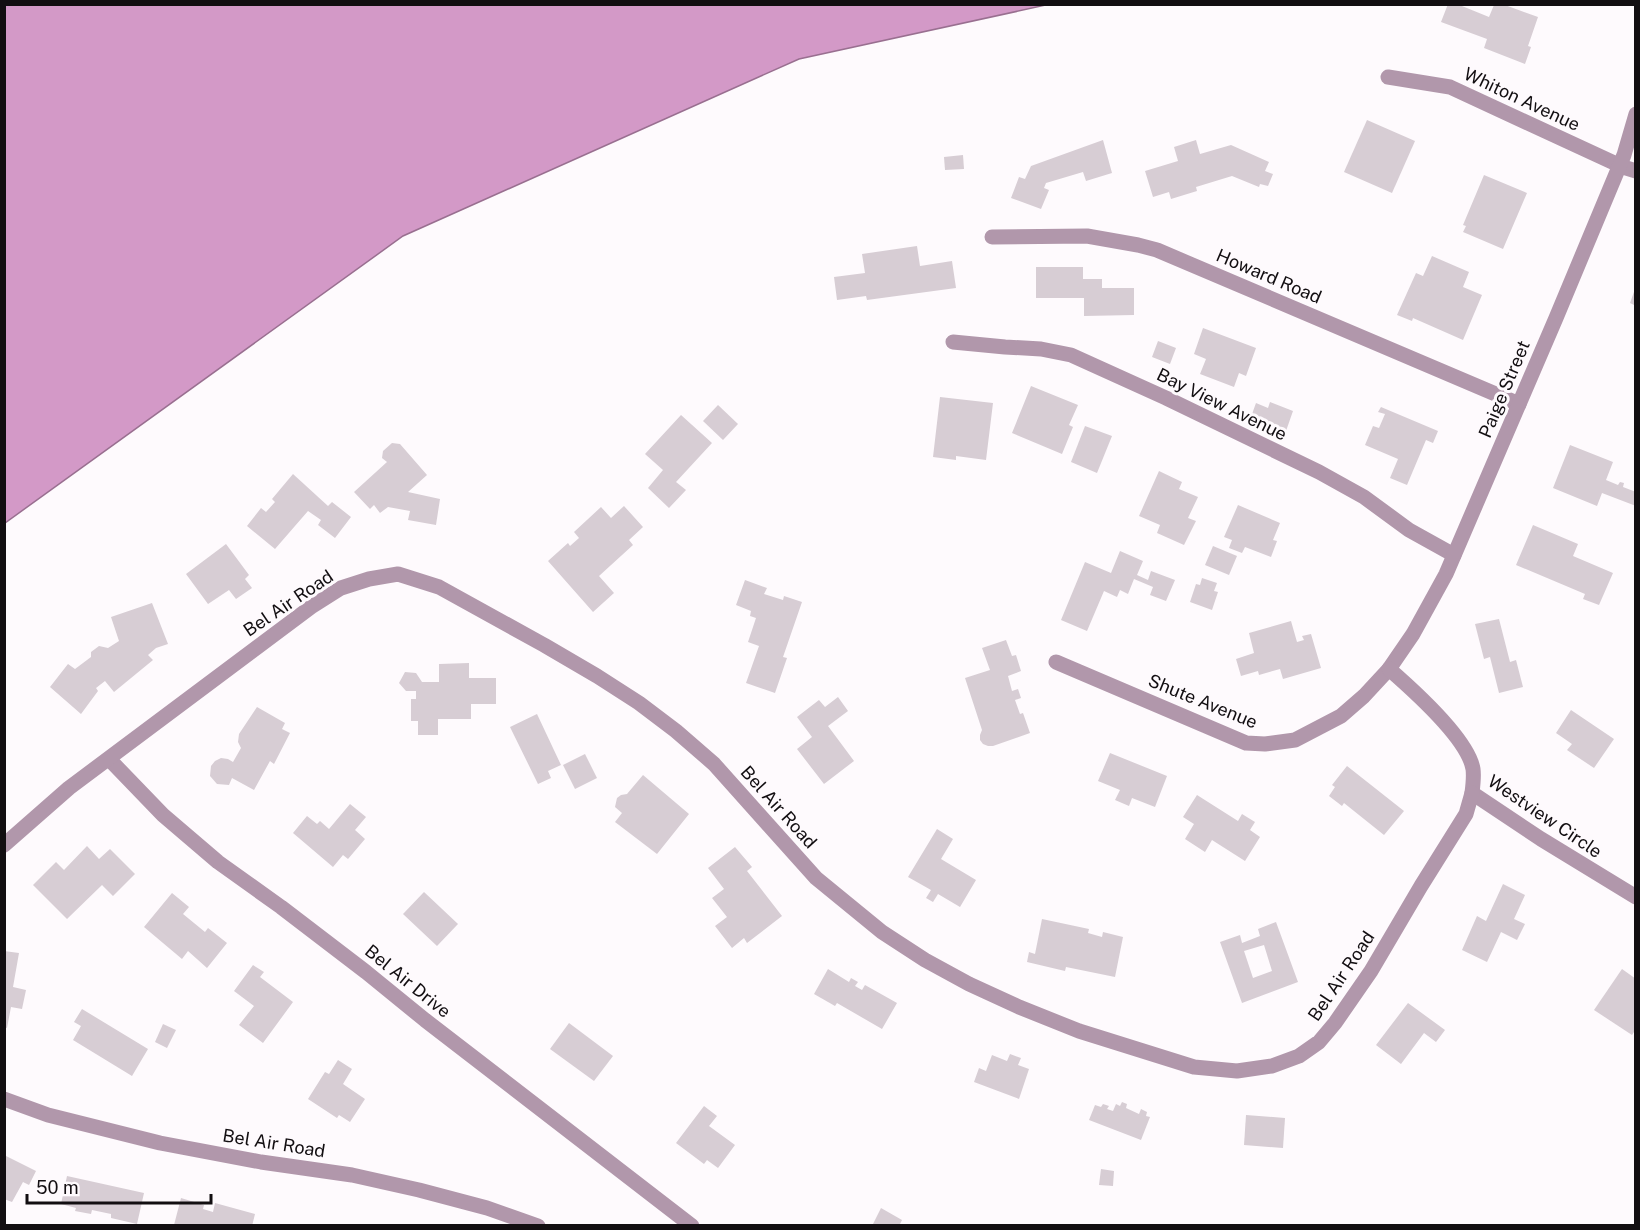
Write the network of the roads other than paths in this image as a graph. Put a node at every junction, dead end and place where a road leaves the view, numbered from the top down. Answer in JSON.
{"nodes":[{"id":1,"x":1388,"y":76,"type":"dead end"},
{"id":2,"x":1635,"y":114,"type":"edge"},
{"id":3,"x":1620,"y":165,"type":"junction"},
{"id":4,"x":1635,"y":171,"type":"edge"},
{"id":5,"x":992,"y":237,"type":"dead end"},
{"id":6,"x":953,"y":342,"type":"dead end"},
{"id":7,"x":1519,"y":404,"type":"junction"},
{"id":8,"x":1454,"y":555,"type":"junction"},
{"id":9,"x":1056,"y":662,"type":"dead end"},
{"id":10,"x":1389,"y":669,"type":"junction"},
{"id":11,"x":109,"y":759,"type":"junction"},
{"id":12,"x":1472,"y":793,"type":"junction"},
{"id":13,"x":4,"y":844,"type":"edge"},
{"id":14,"x":1635,"y":897,"type":"edge"},
{"id":15,"x":4,"y":1099,"type":"edge"},
{"id":16,"x":538,"y":1226,"type":"edge"},
{"id":17,"x":692,"y":1226,"type":"edge"}],
"edges":[{"from":1,"to":3,"type":"street","name":"Whiton Avenue"},
{"from":2,"to":3,"type":"street","name":"Paige Street"},
{"from":3,"to":4,"type":"street","name":"Whiton Avenue"},
{"from":3,"to":7,"type":"street","name":"Paige Street"},
{"from":5,"to":7,"type":"street","name":"Howard Road"},
{"from":6,"to":8,"type":"street","name":"Bay View Avenue"},
{"from":7,"to":8,"type":"street","name":"Paige Street"},
{"from":8,"to":10,"type":"street","name":"Paige Street"},
{"from":9,"to":10,"type":"street","name":"Shute Avenue"},
{"from":10,"to":12,"type":"street","name":"Westview Circle"},
{"from":11,"to":12,"type":"street","name":"Bel Air Road"},
{"from":11,"to":13,"type":"street","name":"Bel Air Road"},
{"from":11,"to":17,"type":"street","name":"Bel Air Drive"},
{"from":12,"to":14,"type":"street","name":"Westview Circle"},
{"from":15,"to":16,"type":"street","name":"Bel Air Road"}]}
